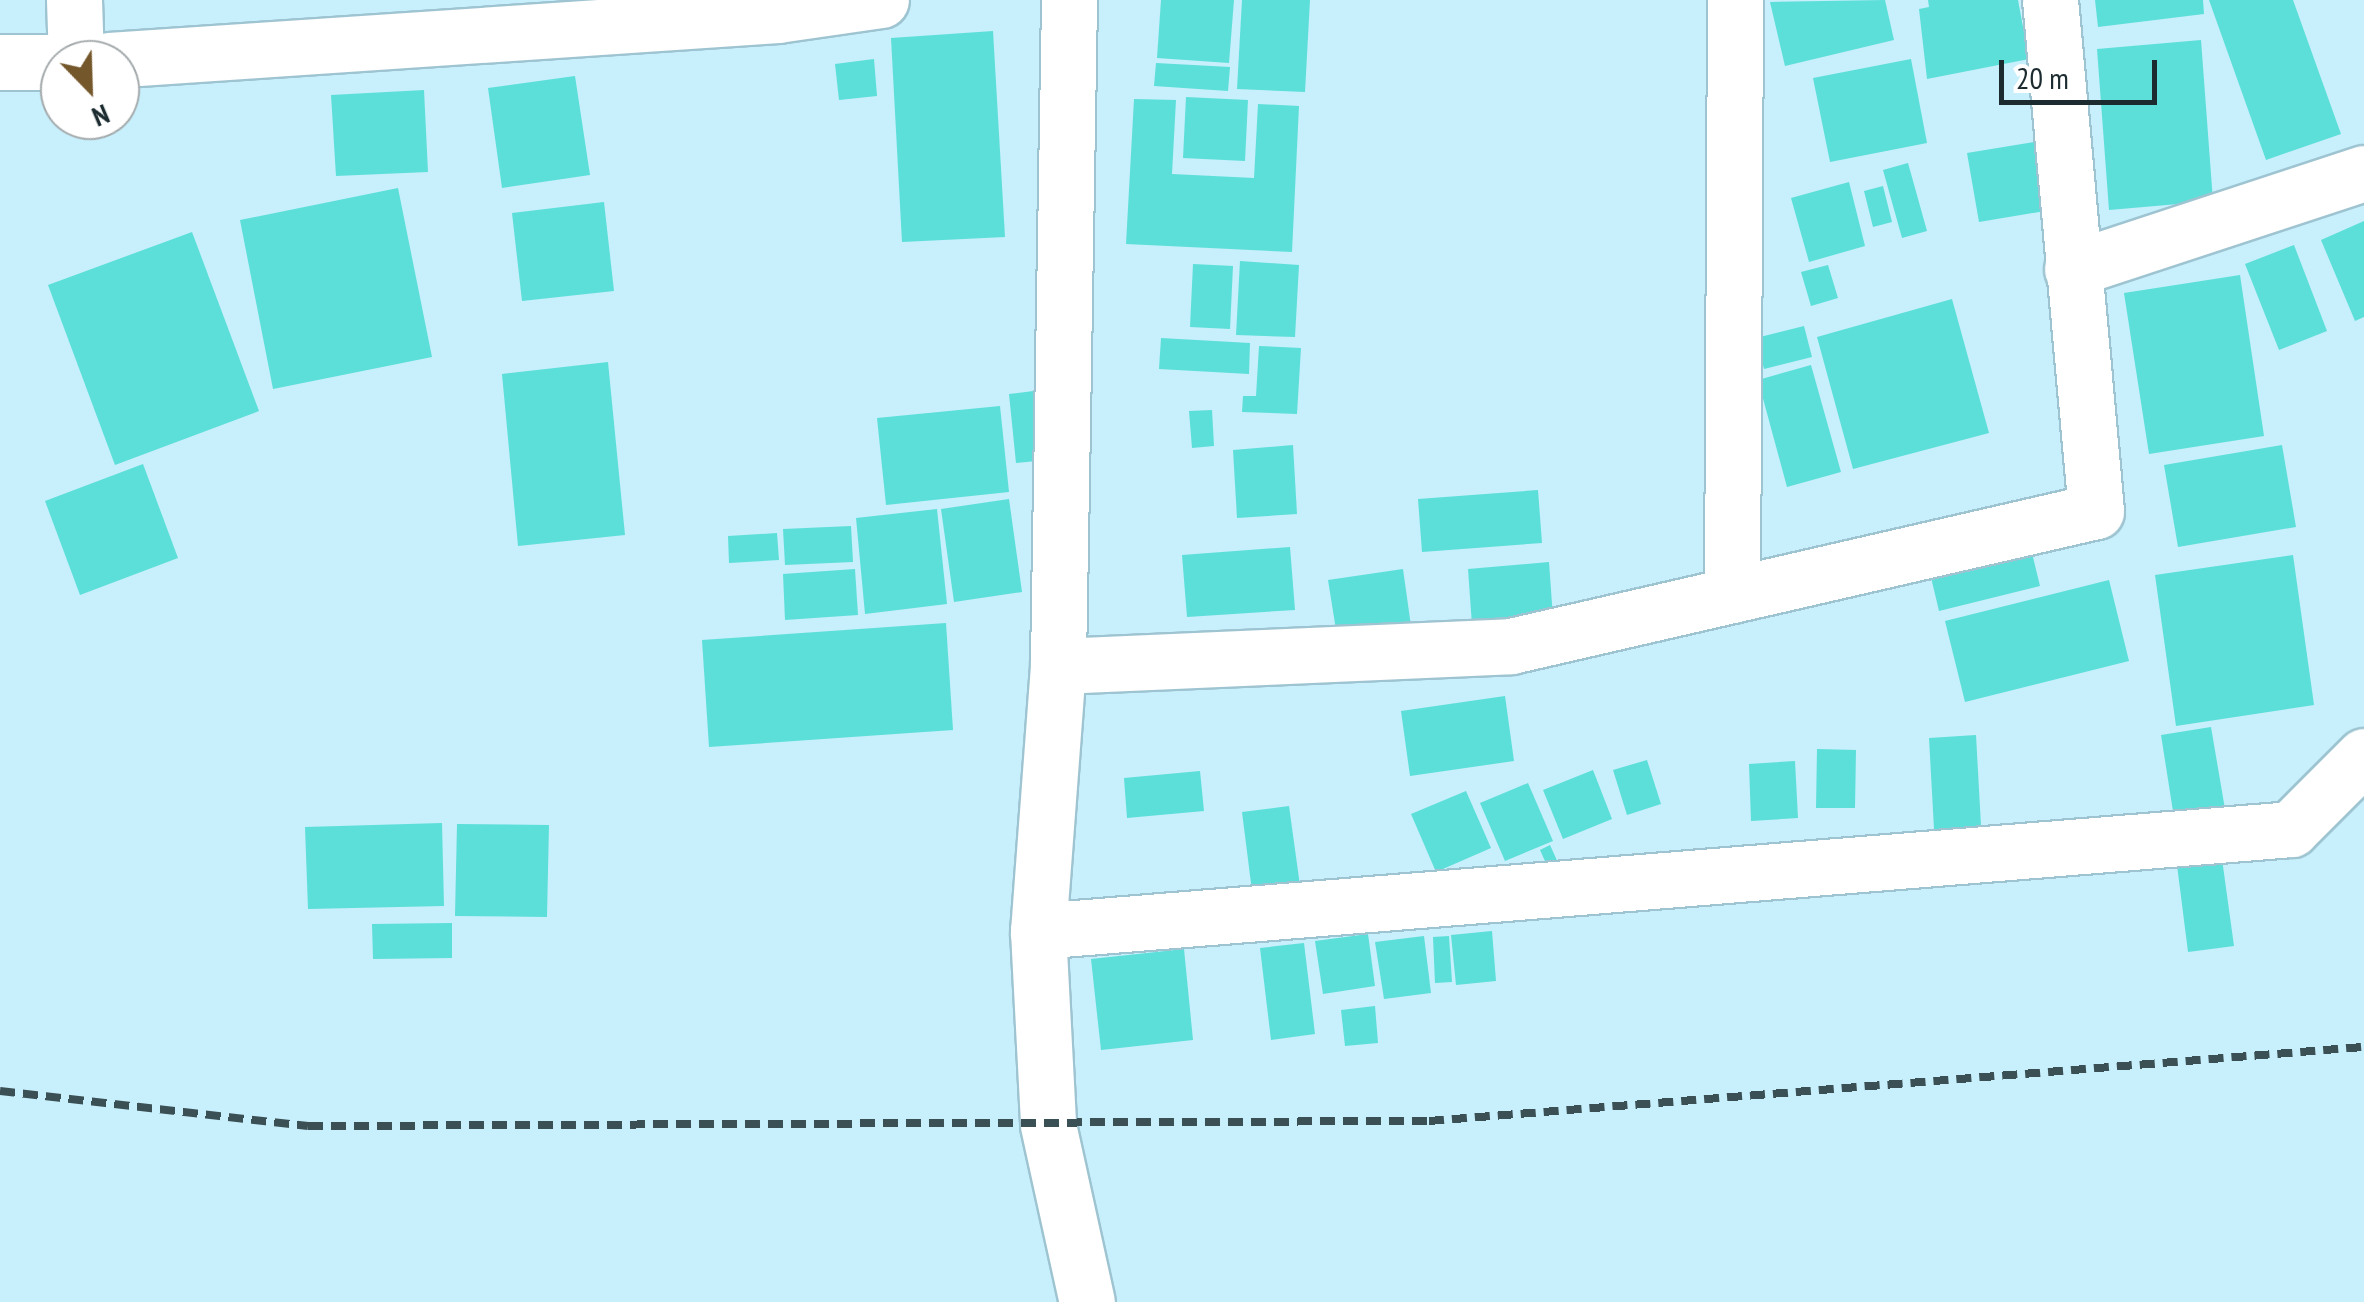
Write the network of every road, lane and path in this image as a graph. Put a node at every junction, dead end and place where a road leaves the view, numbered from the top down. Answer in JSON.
{"nodes":[{"id":1,"x":74,"y":0,"type":"edge"},
{"id":2,"x":881,"y":0,"type":"edge"},
{"id":3,"x":1069,"y":0,"type":"edge"},
{"id":4,"x":1735,"y":0,"type":"edge"},
{"id":5,"x":2050,"y":0,"type":"edge"},
{"id":6,"x":776,"y":7,"type":"edge"},
{"id":7,"x":430,"y":18,"type":"edge"},
{"id":8,"x":75,"y":40,"type":"edge"},
{"id":9,"x":140,"y":56,"type":"edge"},
{"id":10,"x":0,"y":62,"type":"edge"},
{"id":11,"x":40,"y":62,"type":"edge"},
{"id":12,"x":2364,"y":173,"type":"edge"},
{"id":13,"x":2072,"y":269,"type":"junction"},
{"id":14,"x":1732,"y":595,"type":"junction"},
{"id":15,"x":1058,"y":666,"type":"junction"},
{"id":16,"x":2364,"y":756,"type":"edge"},
{"id":17,"x":1038,"y":931,"type":"junction"},
{"id":18,"x":1087,"y":1302,"type":"edge"}],
"edges":[{"from":1,"to":8,"type":"street"},
{"from":2,"to":6,"type":"street"},
{"from":3,"to":15,"type":"street"},
{"from":4,"to":14,"type":"street"},
{"from":5,"to":13,"type":"street"},
{"from":6,"to":7,"type":"street"},
{"from":7,"to":9,"type":"street"},
{"from":10,"to":11,"type":"street"},
{"from":12,"to":13,"type":"street"},
{"from":13,"to":14,"type":"street"},
{"from":14,"to":15,"type":"street"},
{"from":15,"to":17,"type":"street"},
{"from":16,"to":17,"type":"street"},
{"from":17,"to":18,"type":"street"}]}
